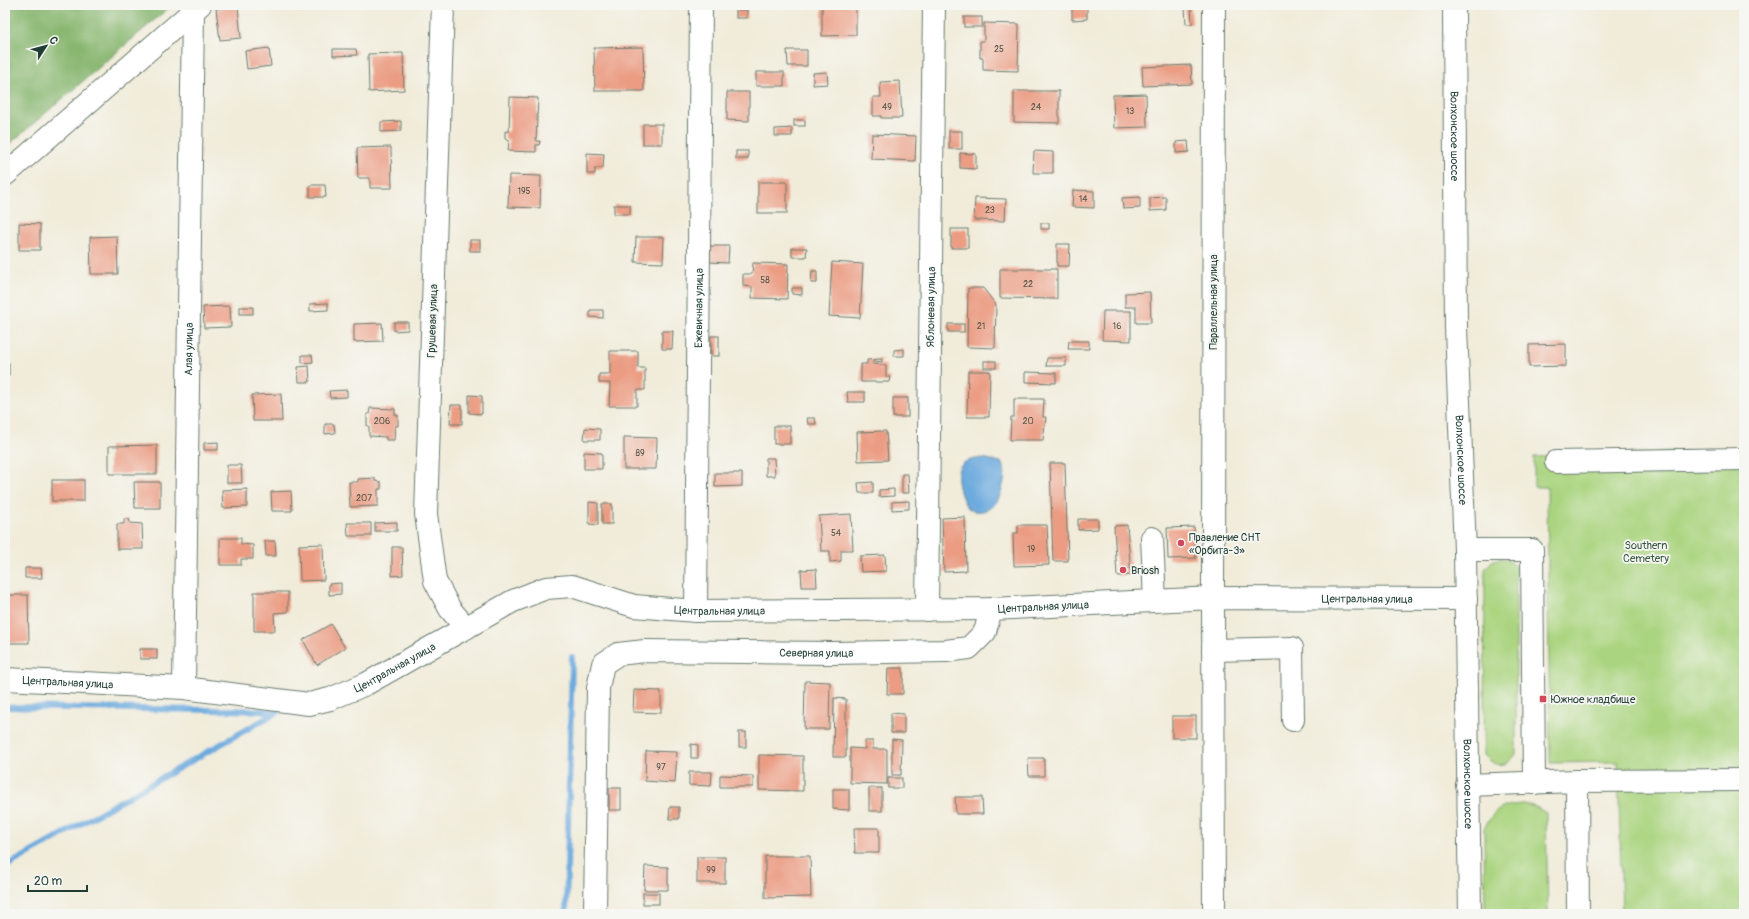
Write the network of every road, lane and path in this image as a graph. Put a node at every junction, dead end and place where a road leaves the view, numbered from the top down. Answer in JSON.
{"nodes":[{"id":1,"x":443,"y":5,"type":"edge"},
{"id":2,"x":701,"y":5,"type":"edge"},
{"id":3,"x":934,"y":5,"type":"edge"},
{"id":4,"x":1214,"y":5,"type":"edge"},
{"id":5,"x":1454,"y":5,"type":"edge"},
{"id":6,"x":196,"y":8,"type":"edge"},
{"id":7,"x":5,"y":174,"type":"edge"},
{"id":8,"x":1744,"y":459,"type":"edge"},
{"id":9,"x":1556,"y":462,"type":"dead end"},
{"id":10,"x":1152,"y":538,"type":"dead end"},
{"id":11,"x":1465,"y":550,"type":"junction"},
{"id":12,"x":1213,"y":598,"type":"junction"},
{"id":13,"x":1466,"y":599,"type":"junction"},
{"id":14,"x":1156,"y":601,"type":"junction"},
{"id":15,"x":991,"y":609,"type":"junction"},
{"id":16,"x":927,"y":610,"type":"junction"},
{"id":17,"x":696,"y":611,"type":"junction"},
{"id":18,"x":466,"y":628,"type":"junction"},
{"id":19,"x":1213,"y":650,"type":"junction"},
{"id":20,"x":5,"y":679,"type":"edge"},
{"id":21,"x":184,"y":688,"type":"junction"},
{"id":22,"x":1293,"y":720,"type":"dead end"},
{"id":23,"x":1744,"y":780,"type":"edge"},
{"id":24,"x":1577,"y":781,"type":"junction"},
{"id":25,"x":1534,"y":783,"type":"junction"},
{"id":26,"x":1467,"y":785,"type":"junction"},
{"id":27,"x":595,"y":914,"type":"edge"},
{"id":28,"x":1214,"y":914,"type":"edge"},
{"id":29,"x":1470,"y":914,"type":"edge"},
{"id":30,"x":1578,"y":914,"type":"edge"}],
"edges":[{"from":1,"to":18,"type":"street","name":"Грушевая улица"},
{"from":2,"to":17,"type":"street","name":"Ежевичная улица"},
{"from":3,"to":16,"type":"street","name":"Яблоневая улица"},
{"from":4,"to":12,"type":"street","name":"Параллельная улица"},
{"from":5,"to":11,"type":"street","name":"Волхонское шоссе"},
{"from":6,"to":7,"type":"street"},
{"from":6,"to":21,"type":"street","name":"Алая улица"},
{"from":8,"to":9,"type":"street"},
{"from":10,"to":14,"type":"street"},
{"from":11,"to":13,"type":"street","name":"Волхонское шоссе"},
{"from":11,"to":25,"type":"street"},
{"from":12,"to":13,"type":"street","name":"Центральная улица"},
{"from":12,"to":14,"type":"street","name":"Центральная улица"},
{"from":12,"to":19,"type":"street","name":"Параллельная улица"},
{"from":13,"to":26,"type":"street","name":"Волхонское шоссе"},
{"from":14,"to":15,"type":"street","name":"Центральная улица"},
{"from":15,"to":16,"type":"street","name":"Центральная улица"},
{"from":15,"to":27,"type":"street","name":"Северная улица"},
{"from":16,"to":17,"type":"street","name":"Центральная улица"},
{"from":17,"to":18,"type":"street","name":"Центральная улица"},
{"from":18,"to":21,"type":"street","name":"Центральная улица"},
{"from":19,"to":22,"type":"street"},
{"from":19,"to":28,"type":"street","name":"Параллельная улица"},
{"from":20,"to":21,"type":"street","name":"Центральная улица"},
{"from":23,"to":24,"type":"street"},
{"from":24,"to":25,"type":"street"},
{"from":24,"to":30,"type":"street"},
{"from":25,"to":26,"type":"street"},
{"from":26,"to":29,"type":"street","name":"Волхонское шоссе"}]}
